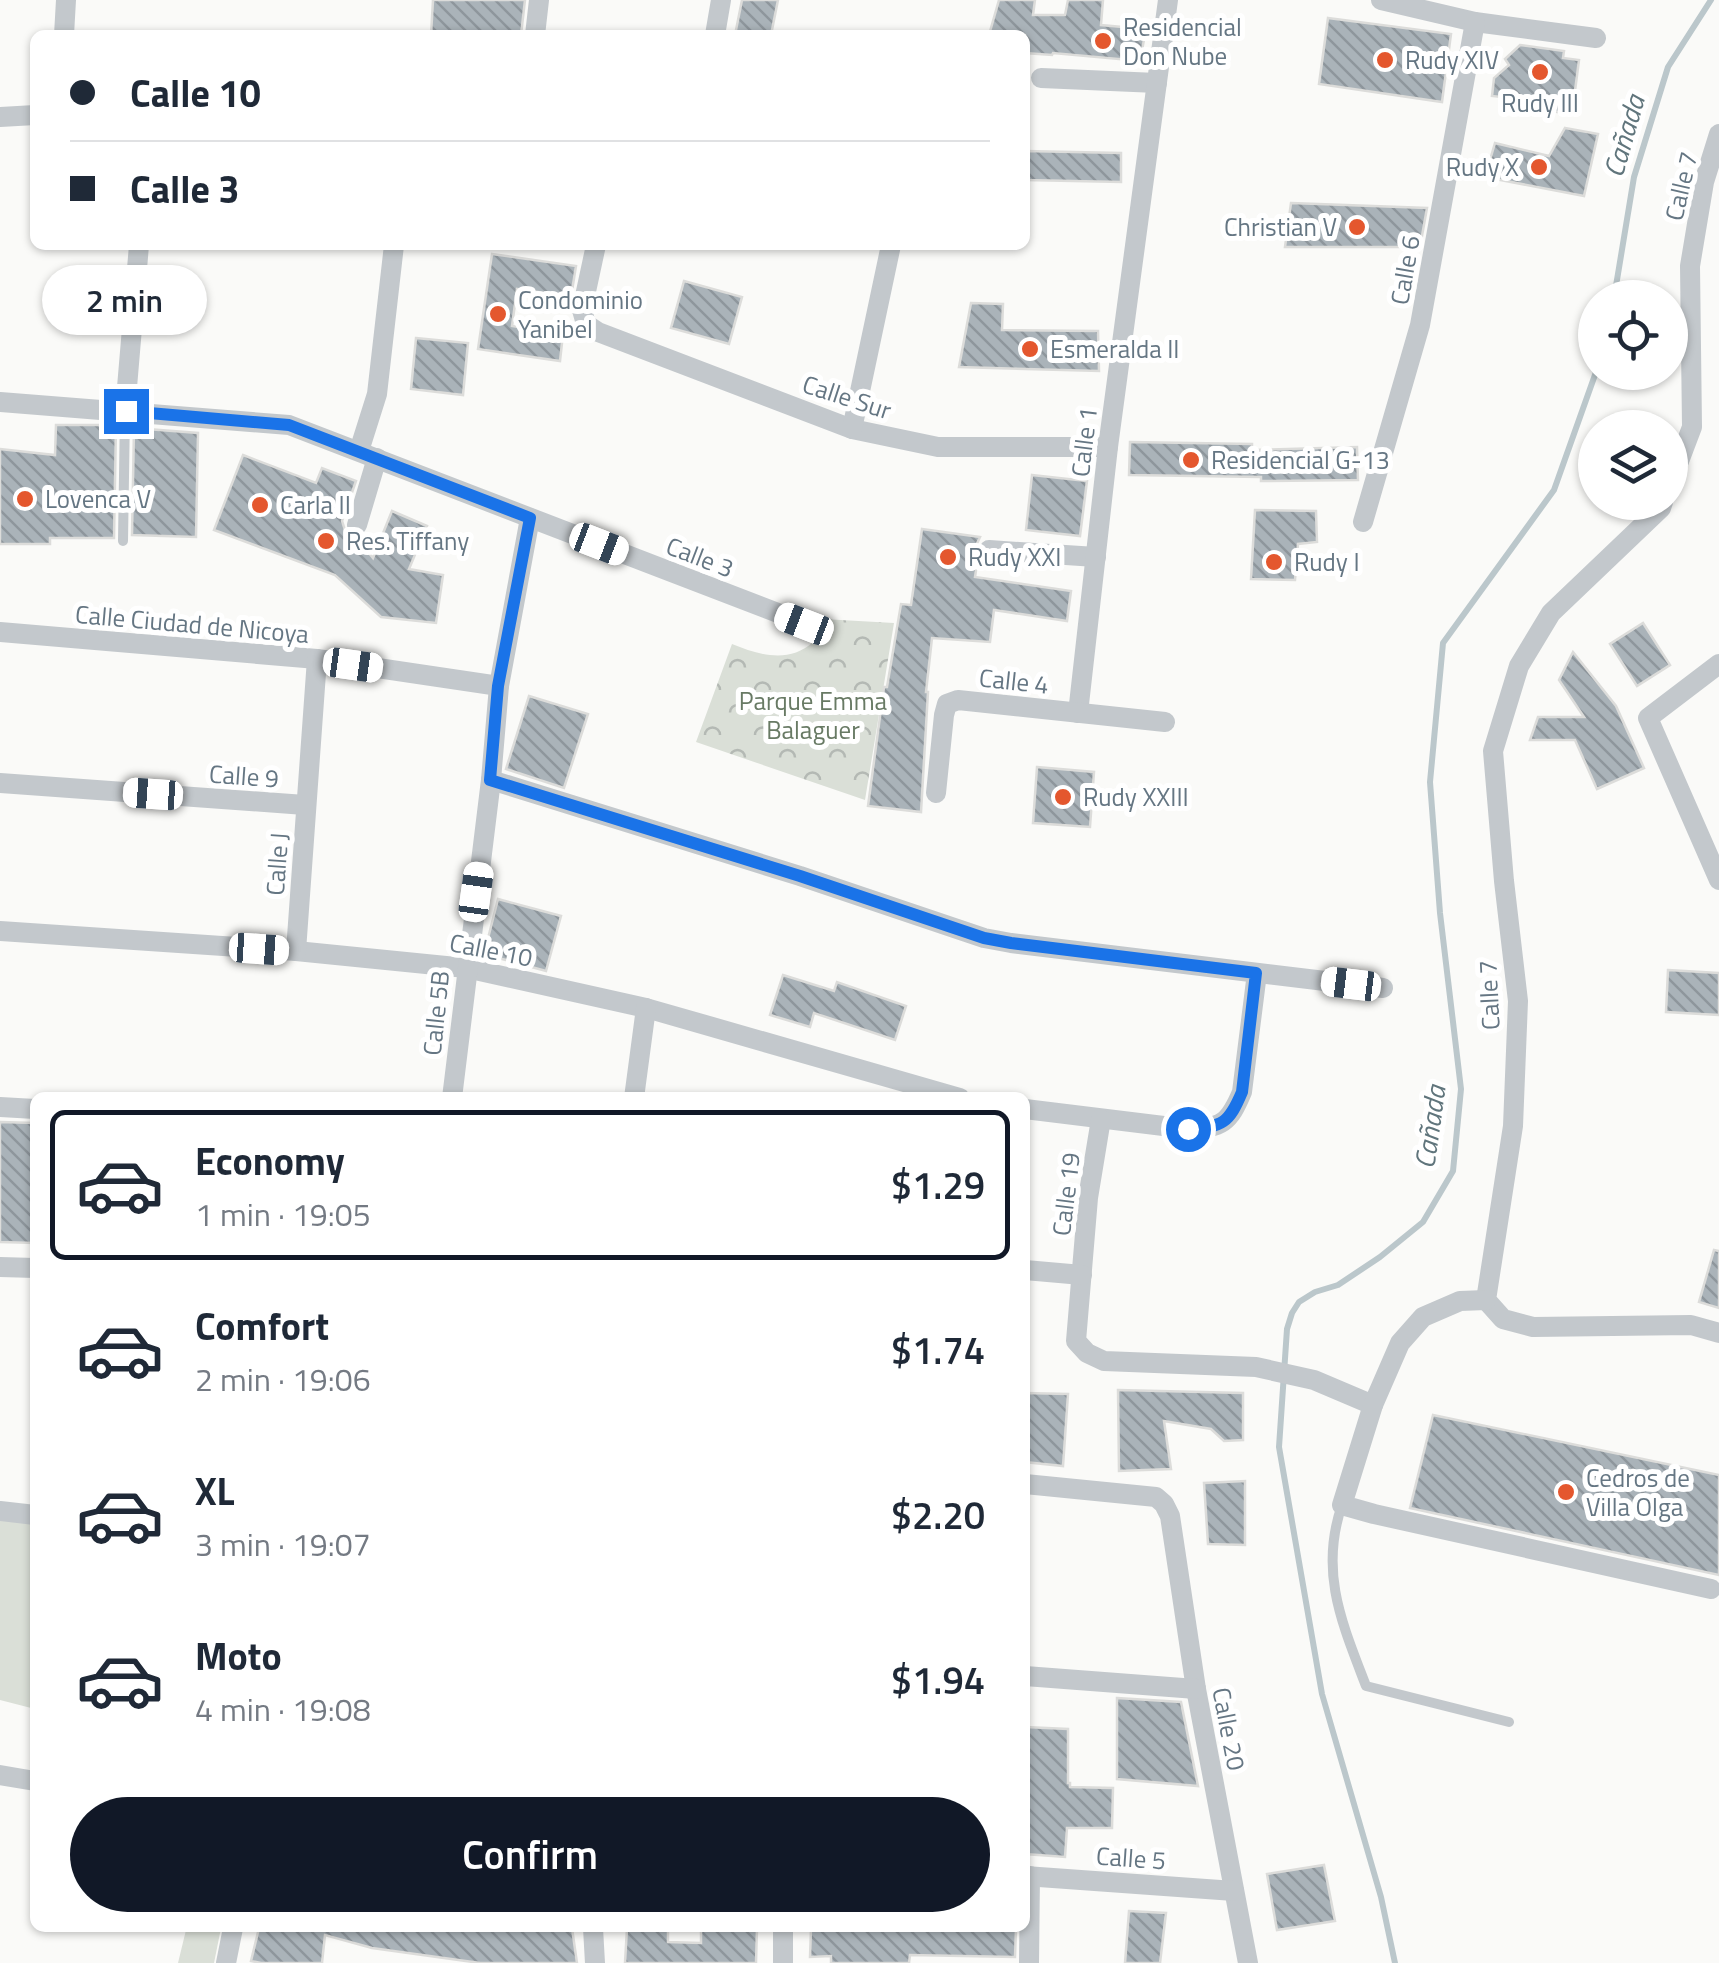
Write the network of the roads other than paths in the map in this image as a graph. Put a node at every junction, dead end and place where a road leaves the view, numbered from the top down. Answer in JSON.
{"nodes":[{"id":1,"x":66,"y":0,"type":"edge"},
{"id":2,"x":539,"y":0,"type":"edge"},
{"id":3,"x":721,"y":0,"type":"edge"},
{"id":4,"x":1168,"y":0,"type":"edge"},
{"id":5,"x":1381,"y":0,"type":"edge"},
{"id":6,"x":1475,"y":22,"type":"junction"},
{"id":7,"x":64,"y":30,"type":"edge"},
{"id":8,"x":536,"y":30,"type":"edge"},
{"id":9,"x":716,"y":30,"type":"edge"},
{"id":10,"x":1596,"y":38,"type":"dead end"},
{"id":11,"x":1042,"y":78,"type":"dead end"},
{"id":12,"x":1157,"y":83,"type":"junction"},
{"id":13,"x":30,"y":115,"type":"edge"},
{"id":14,"x":0,"y":116,"type":"edge"},
{"id":15,"x":1719,"y":134,"type":"edge"},
{"id":16,"x":139,"y":250,"type":"edge"},
{"id":17,"x":393,"y":250,"type":"edge"},
{"id":18,"x":595,"y":250,"type":"edge"},
{"id":19,"x":890,"y":250,"type":"edge"},
{"id":20,"x":0,"y":402,"type":"edge"},
{"id":21,"x":126,"y":411,"type":"junction"},
{"id":22,"x":852,"y":428,"type":"junction"},
{"id":23,"x":1688,"y":438,"type":"edge"},
{"id":24,"x":1108,"y":447,"type":"junction"},
{"id":25,"x":368,"y":454,"type":"junction"},
{"id":26,"x":530,"y":518,"type":"junction"},
{"id":27,"x":1649,"y":520,"type":"edge"},
{"id":28,"x":1363,"y":522,"type":"dead end"},
{"id":29,"x":357,"y":525,"type":"dead end"},
{"id":30,"x":124,"y":541,"type":"dead end"},
{"id":31,"x":990,"y":550,"type":"dead end"},
{"id":32,"x":1096,"y":557,"type":"junction"},
{"id":33,"x":804,"y":624,"type":"dead end"},
{"id":34,"x":0,"y":632,"type":"edge"},
{"id":35,"x":317,"y":660,"type":"junction"},
{"id":36,"x":1719,"y":664,"type":"edge"},
{"id":37,"x":498,"y":686,"type":"junction"},
{"id":38,"x":1078,"y":713,"type":"junction"},
{"id":39,"x":1164,"y":722,"type":"dead end"},
{"id":40,"x":490,"y":780,"type":"junction"},
{"id":41,"x":0,"y":783,"type":"edge"},
{"id":42,"x":936,"y":793,"type":"dead end"},
{"id":43,"x":306,"y":805,"type":"junction"},
{"id":44,"x":1719,"y":880,"type":"edge"},
{"id":45,"x":0,"y":931,"type":"edge"},
{"id":46,"x":296,"y":951,"type":"junction"},
{"id":47,"x":466,"y":968,"type":"junction"},
{"id":48,"x":1256,"y":973,"type":"junction"},
{"id":49,"x":1383,"y":988,"type":"dead end"},
{"id":50,"x":646,"y":1008,"type":"junction"},
{"id":51,"x":453,"y":1092,"type":"edge"},
{"id":52,"x":635,"y":1092,"type":"edge"},
{"id":53,"x":939,"y":1092,"type":"edge"},
{"id":54,"x":0,"y":1107,"type":"edge"},
{"id":55,"x":30,"y":1109,"type":"edge"},
{"id":56,"x":1030,"y":1110,"type":"edge"},
{"id":57,"x":1101,"y":1120,"type":"junction"},
{"id":58,"x":0,"y":1268,"type":"edge"},
{"id":59,"x":30,"y":1268,"type":"edge"},
{"id":60,"x":1030,"y":1270,"type":"edge"},
{"id":61,"x":1082,"y":1274,"type":"junction"},
{"id":62,"x":1486,"y":1300,"type":"junction"},
{"id":63,"x":1719,"y":1333,"type":"edge"},
{"id":64,"x":1373,"y":1405,"type":"junction"},
{"id":65,"x":1030,"y":1484,"type":"edge"},
{"id":66,"x":1342,"y":1505,"type":"junction"},
{"id":67,"x":0,"y":1510,"type":"edge"},
{"id":68,"x":30,"y":1514,"type":"edge"},
{"id":69,"x":1711,"y":1589,"type":"dead end"},
{"id":70,"x":1030,"y":1676,"type":"edge"},
{"id":71,"x":1196,"y":1689,"type":"junction"},
{"id":72,"x":1510,"y":1722,"type":"dead end"},
{"id":73,"x":0,"y":1775,"type":"edge"},
{"id":74,"x":30,"y":1780,"type":"edge"},
{"id":75,"x":1030,"y":1876,"type":"edge"},
{"id":76,"x":1234,"y":1891,"type":"junction"},
{"id":77,"x":232,"y":1932,"type":"edge"},
{"id":78,"x":592,"y":1932,"type":"edge"},
{"id":79,"x":783,"y":1932,"type":"edge"},
{"id":80,"x":1028,"y":1932,"type":"edge"},
{"id":81,"x":226,"y":1963,"type":"edge"},
{"id":82,"x":595,"y":1963,"type":"edge"},
{"id":83,"x":783,"y":1963,"type":"edge"},
{"id":84,"x":1028,"y":1963,"type":"edge"},
{"id":85,"x":1248,"y":1963,"type":"edge"}],
"edges":[{"from":1,"to":7,"type":"street"},
{"from":2,"to":8,"type":"street"},
{"from":3,"to":9,"type":"street"},
{"from":4,"to":12,"type":"street","name":"Calle 1"},
{"from":5,"to":6,"type":"street"},
{"from":6,"to":10,"type":"street"},
{"from":6,"to":28,"type":"street","name":"Calle 6"},
{"from":11,"to":12,"type":"street"},
{"from":12,"to":24,"type":"street","name":"Calle 1"},
{"from":13,"to":14,"type":"street"},
{"from":15,"to":23,"type":"street","name":"Calle 7"},
{"from":16,"to":21,"type":"street"},
{"from":17,"to":25,"type":"street"},
{"from":18,"to":22,"type":"street","name":"Calle Sur"},
{"from":19,"to":22,"type":"street"},
{"from":20,"to":21,"type":"street","name":"Calle 3"},
{"from":21,"to":25,"type":"street","name":"Calle 3"},
{"from":21,"to":30,"type":"lane"},
{"from":22,"to":24,"type":"street","name":"Calle Sur"},
{"from":24,"to":32,"type":"street","name":"Calle 1"},
{"from":25,"to":26,"type":"street","name":"Calle 3"},
{"from":25,"to":29,"type":"street"},
{"from":26,"to":33,"type":"street","name":"Calle 3"},
{"from":26,"to":37,"type":"street","name":"Calle 5B"},
{"from":27,"to":62,"type":"street","name":"Calle 7"},
{"from":31,"to":32,"type":"street"},
{"from":32,"to":38,"type":"street","name":"Calle 1"},
{"from":34,"to":35,"type":"street","name":"Calle Ciudad de Nicoya"},
{"from":35,"to":37,"type":"street","name":"Calle Ciudad de Nicoya"},
{"from":35,"to":43,"type":"street","name":"Calle J"},
{"from":36,"to":44,"type":"street"},
{"from":37,"to":40,"type":"street","name":"Calle 5B"},
{"from":38,"to":39,"type":"street","name":"Calle 4"},
{"from":38,"to":42,"type":"street","name":"Calle 4"},
{"from":40,"to":47,"type":"street","name":"Calle 5B"},
{"from":40,"to":48,"type":"street"},
{"from":41,"to":43,"type":"street","name":"Calle 9"},
{"from":43,"to":46,"type":"street","name":"Calle J"},
{"from":45,"to":46,"type":"street","name":"Calle 10"},
{"from":46,"to":47,"type":"street","name":"Calle 10"},
{"from":47,"to":50,"type":"street","name":"Calle 10"},
{"from":47,"to":51,"type":"street","name":"Calle 5B"},
{"from":48,"to":49,"type":"street"},
{"from":48,"to":57,"type":"street"},
{"from":50,"to":52,"type":"street"},
{"from":50,"to":53,"type":"street","name":"Calle 10"},
{"from":54,"to":55,"type":"street"},
{"from":56,"to":57,"type":"street"},
{"from":57,"to":61,"type":"street","name":"Calle 19"},
{"from":58,"to":59,"type":"street"},
{"from":60,"to":61,"type":"street"},
{"from":61,"to":64,"type":"street","name":"Calle 19"},
{"from":62,"to":63,"type":"street"},
{"from":62,"to":64,"type":"street"},
{"from":64,"to":66,"type":"street"},
{"from":65,"to":71,"type":"street","name":"Calle 20"},
{"from":66,"to":69,"type":"street"},
{"from":66,"to":72,"type":"lane"},
{"from":67,"to":68,"type":"street"},
{"from":70,"to":71,"type":"street"},
{"from":71,"to":76,"type":"street","name":"Calle 20"},
{"from":73,"to":74,"type":"street"},
{"from":75,"to":76,"type":"street","name":"Calle 5"},
{"from":76,"to":85,"type":"street","name":"Calle 20"},
{"from":77,"to":81,"type":"street"},
{"from":78,"to":82,"type":"street"},
{"from":79,"to":83,"type":"street"},
{"from":80,"to":84,"type":"street"}]}
